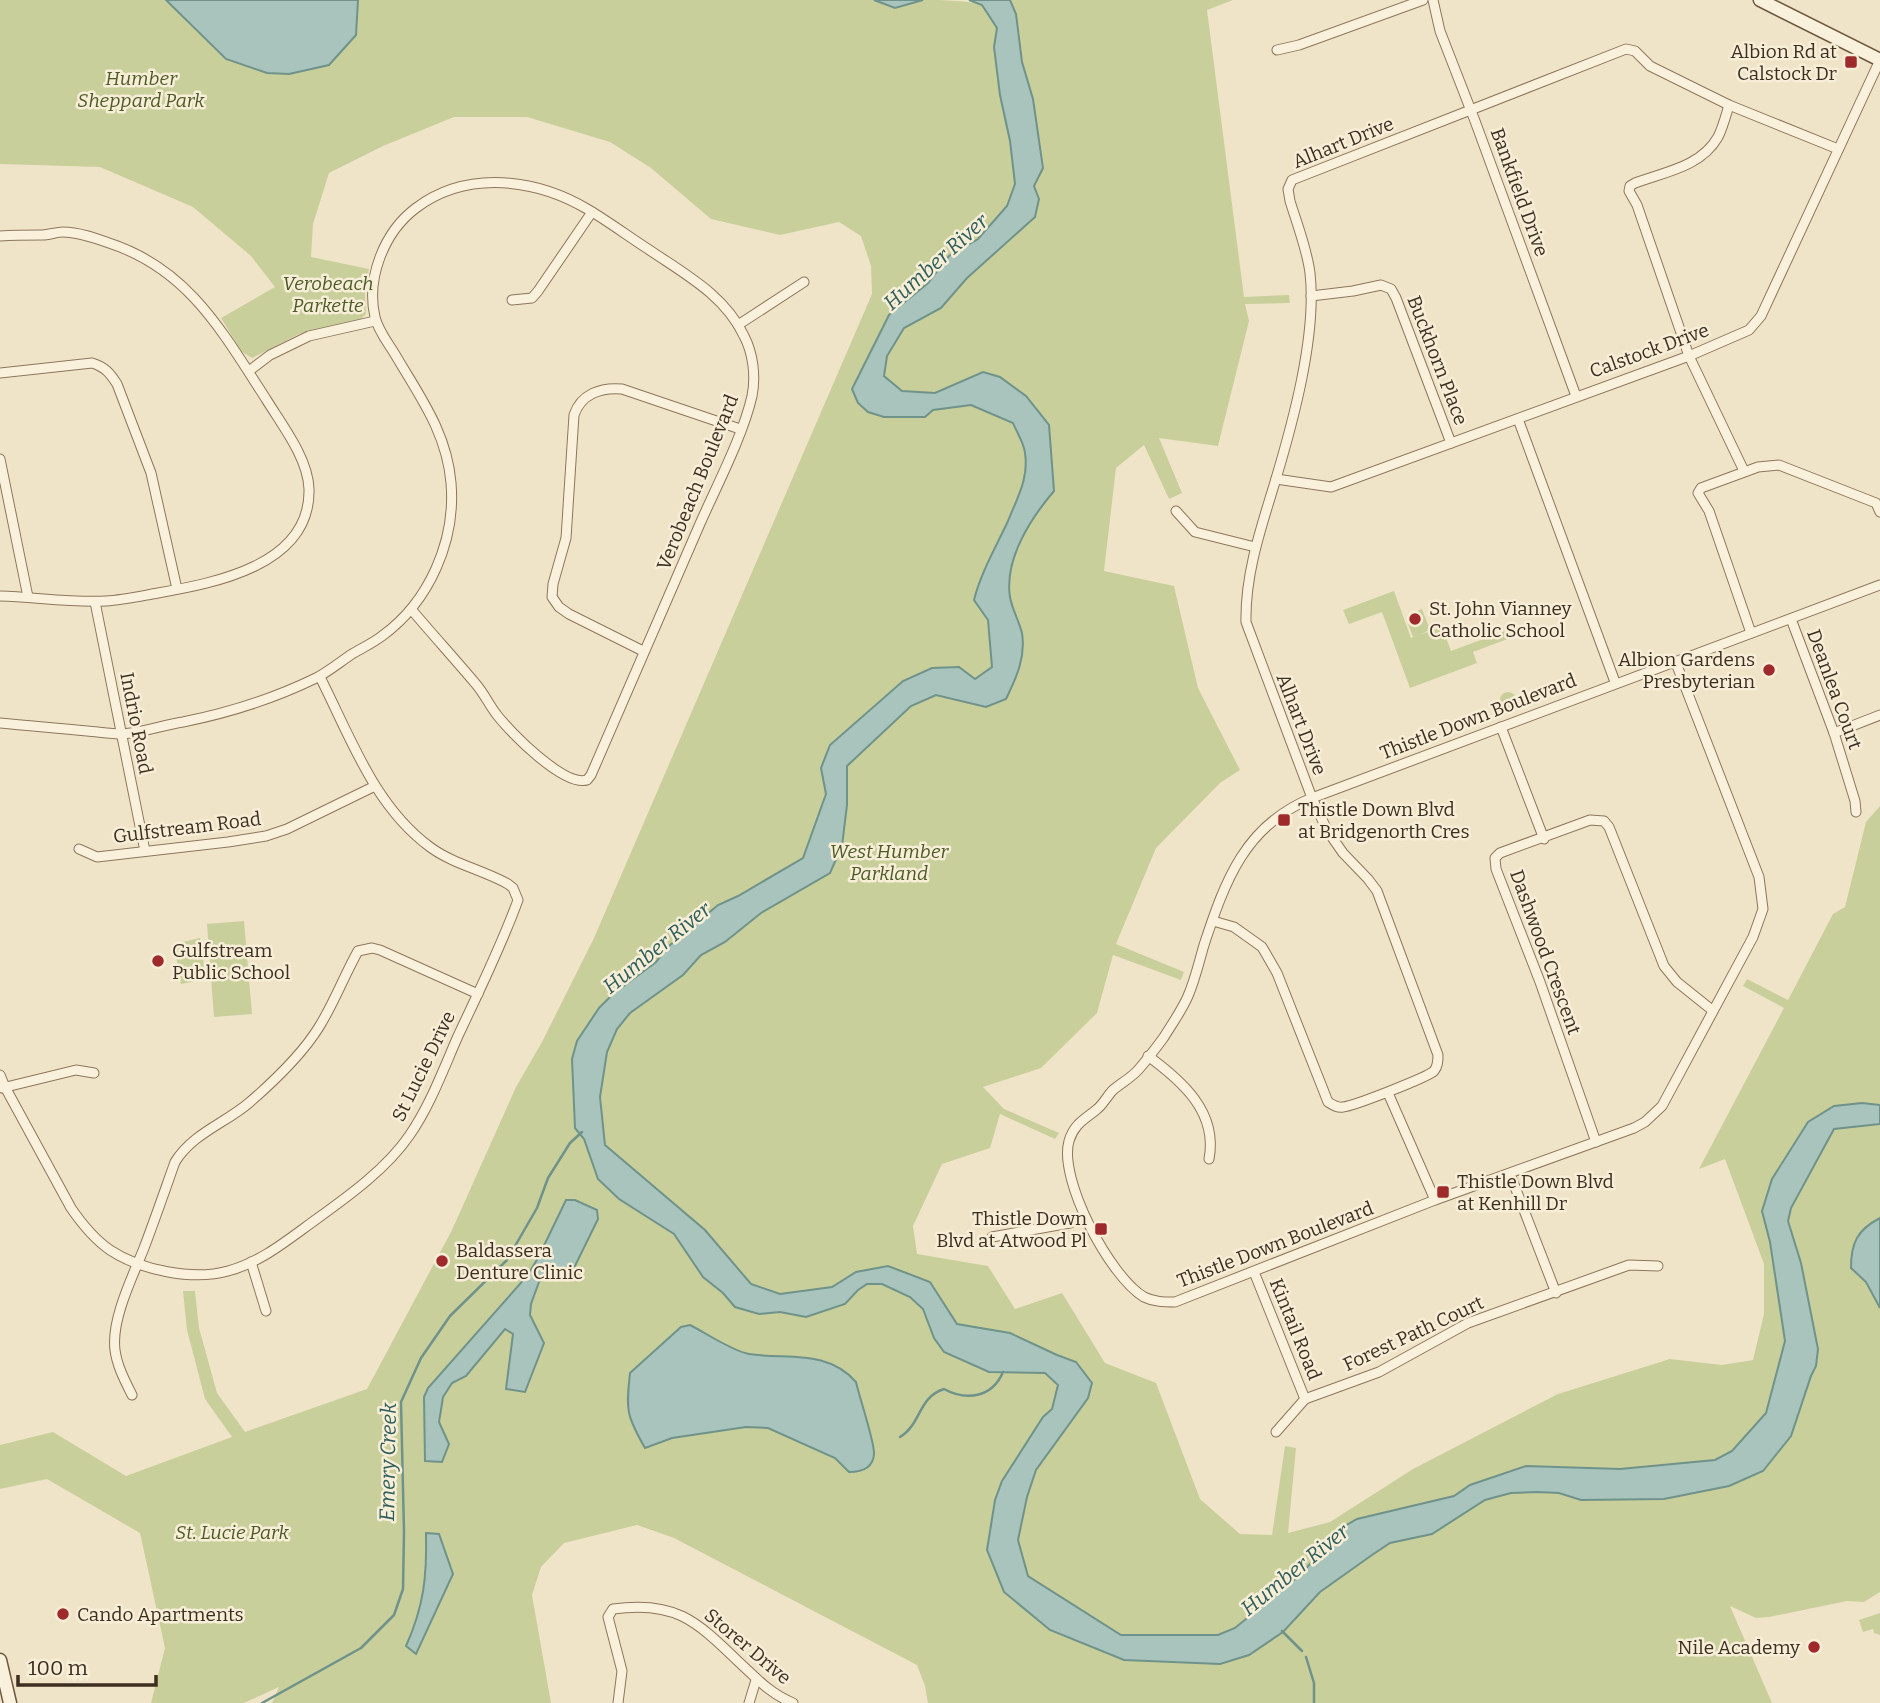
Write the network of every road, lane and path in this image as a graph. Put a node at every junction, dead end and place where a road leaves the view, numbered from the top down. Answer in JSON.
{"nodes":[{"id":1,"x":1423,"y":0,"type":"edge"},
{"id":2,"x":1433,"y":0,"type":"edge"},
{"id":3,"x":1760,"y":0,"type":"edge"},
{"id":4,"x":1278,"y":50,"type":"dead end"},
{"id":5,"x":1880,"y":60,"type":"edge"},
{"id":6,"x":1730,"y":105,"type":"junction"},
{"id":7,"x":1471,"y":111,"type":"junction"},
{"id":8,"x":1838,"y":149,"type":"junction"},
{"id":9,"x":592,"y":212,"type":"junction"},
{"id":10,"x":0,"y":236,"type":"edge"},
{"id":11,"x":804,"y":282,"type":"dead end"},
{"id":12,"x":1311,"y":296,"type":"junction"},
{"id":13,"x":512,"y":300,"type":"dead end"},
{"id":14,"x":375,"y":321,"type":"junction"},
{"id":15,"x":738,"y":325,"type":"junction"},
{"id":16,"x":1689,"y":356,"type":"junction"},
{"id":17,"x":248,"y":371,"type":"junction"},
{"id":18,"x":0,"y":373,"type":"edge"},
{"id":19,"x":1576,"y":396,"type":"junction"},
{"id":20,"x":1518,"y":419,"type":"junction"},
{"id":21,"x":740,"y":429,"type":"junction"},
{"id":22,"x":1451,"y":443,"type":"junction"},
{"id":23,"x":0,"y":459,"type":"edge"},
{"id":24,"x":1744,"y":471,"type":"junction"},
{"id":25,"x":1276,"y":479,"type":"junction"},
{"id":26,"x":1176,"y":512,"type":"dead end"},
{"id":27,"x":1880,"y":512,"type":"edge"},
{"id":28,"x":1255,"y":547,"type":"junction"},
{"id":29,"x":1880,"y":585,"type":"edge"},
{"id":30,"x":177,"y":589,"type":"junction"},
{"id":31,"x":0,"y":596,"type":"edge"},
{"id":32,"x":28,"y":597,"type":"junction"},
{"id":33,"x":95,"y":601,"type":"junction"},
{"id":34,"x":411,"y":609,"type":"junction"},
{"id":35,"x":1791,"y":619,"type":"junction"},
{"id":36,"x":1751,"y":633,"type":"junction"},
{"id":37,"x":643,"y":651,"type":"junction"},
{"id":38,"x":1676,"y":663,"type":"junction"},
{"id":39,"x":320,"y":677,"type":"junction"},
{"id":40,"x":1615,"y":682,"type":"junction"},
{"id":41,"x":1880,"y":715,"type":"edge"},
{"id":42,"x":0,"y":723,"type":"edge"},
{"id":43,"x":1501,"y":727,"type":"junction"},
{"id":44,"x":1834,"y":733,"type":"junction"},
{"id":45,"x":122,"y":734,"type":"junction"},
{"id":46,"x":375,"y":786,"type":"junction"},
{"id":47,"x":1312,"y":798,"type":"junction"},
{"id":48,"x":1856,"y":812,"type":"dead end"},
{"id":49,"x":1544,"y":839,"type":"junction"},
{"id":50,"x":79,"y":849,"type":"dead end"},
{"id":51,"x":145,"y":851,"type":"junction"},
{"id":52,"x":1213,"y":921,"type":"junction"},
{"id":53,"x":478,"y":994,"type":"junction"},
{"id":54,"x":1712,"y":1010,"type":"junction"},
{"id":55,"x":1148,"y":1056,"type":"junction"},
{"id":56,"x":94,"y":1073,"type":"dead end"},
{"id":57,"x":0,"y":1074,"type":"edge"},
{"id":58,"x":2,"y":1088,"type":"edge"},
{"id":59,"x":1388,"y":1093,"type":"junction"},
{"id":60,"x":1596,"y":1142,"type":"junction"},
{"id":61,"x":1209,"y":1159,"type":"dead end"},
{"id":62,"x":1510,"y":1174,"type":"junction"},
{"id":63,"x":1435,"y":1200,"type":"junction"},
{"id":64,"x":1085,"y":1217,"type":"junction"},
{"id":65,"x":992,"y":1237,"type":"dead end"},
{"id":66,"x":138,"y":1262,"type":"junction"},
{"id":67,"x":251,"y":1262,"type":"junction"},
{"id":68,"x":1658,"y":1266,"type":"dead end"},
{"id":69,"x":1254,"y":1272,"type":"junction"},
{"id":70,"x":1556,"y":1293,"type":"junction"},
{"id":71,"x":266,"y":1311,"type":"dead end"},
{"id":72,"x":132,"y":1395,"type":"dead end"},
{"id":73,"x":1305,"y":1399,"type":"junction"},
{"id":74,"x":1276,"y":1432,"type":"dead end"},
{"id":75,"x":0,"y":1660,"type":"edge"},
{"id":76,"x":756,"y":1680,"type":"junction"},
{"id":77,"x":10,"y":1703,"type":"edge"},
{"id":78,"x":618,"y":1703,"type":"edge"},
{"id":79,"x":749,"y":1703,"type":"edge"},
{"id":80,"x":793,"y":1703,"type":"edge"}],
"edges":[{"from":1,"to":4,"type":"street"},
{"from":2,"to":7,"type":"street","name":"Bankfield Drive"},
{"from":3,"to":5,"type":"main road"},
{"from":5,"to":8,"type":"street","name":"Calstock Drive"},
{"from":6,"to":7,"type":"street","name":"Alhart Drive"},
{"from":6,"to":8,"type":"street","name":"Alhart Drive"},
{"from":6,"to":16,"type":"street"},
{"from":7,"to":12,"type":"street","name":"Alhart Drive"},
{"from":7,"to":19,"type":"street","name":"Bankfield Drive"},
{"from":8,"to":16,"type":"street","name":"Calstock Drive"},
{"from":9,"to":13,"type":"street"},
{"from":9,"to":14,"type":"street","name":"Verobeach Boulevard"},
{"from":9,"to":15,"type":"street","name":"Verobeach Boulevard"},
{"from":10,"to":17,"type":"street"},
{"from":11,"to":15,"type":"street"},
{"from":12,"to":22,"type":"street","name":"Buckhorn Place"},
{"from":12,"to":25,"type":"street","name":"Alhart Drive"},
{"from":14,"to":17,"type":"street"},
{"from":14,"to":34,"type":"street"},
{"from":15,"to":21,"type":"street","name":"Verobeach Boulevard"},
{"from":16,"to":19,"type":"street","name":"Calstock Drive"},
{"from":16,"to":24,"type":"street"},
{"from":17,"to":30,"type":"street"},
{"from":18,"to":30,"type":"street"},
{"from":19,"to":20,"type":"street","name":"Calstock Drive"},
{"from":20,"to":22,"type":"street","name":"Calstock Drive"},
{"from":20,"to":40,"type":"street"},
{"from":21,"to":37,"type":"street","name":"Verobeach Boulevard"},
{"from":21,"to":37,"type":"street"},
{"from":22,"to":25,"type":"street","name":"Calstock Drive"},
{"from":23,"to":32,"type":"street"},
{"from":24,"to":27,"type":"street"},
{"from":24,"to":36,"type":"street"},
{"from":25,"to":28,"type":"street","name":"Alhart Drive"},
{"from":26,"to":28,"type":"street"},
{"from":28,"to":47,"type":"street","name":"Alhart Drive"},
{"from":29,"to":35,"type":"street","name":"Thistle Down Boulevard"},
{"from":30,"to":33,"type":"street"},
{"from":31,"to":32,"type":"street"},
{"from":32,"to":33,"type":"street"},
{"from":33,"to":45,"type":"street","name":"Indrio Road"},
{"from":34,"to":37,"type":"street","name":"Verobeach Boulevard"},
{"from":34,"to":39,"type":"street"},
{"from":35,"to":36,"type":"street","name":"Thistle Down Boulevard"},
{"from":35,"to":44,"type":"street","name":"Deanlea Court"},
{"from":36,"to":38,"type":"street","name":"Thistle Down Boulevard"},
{"from":38,"to":40,"type":"street","name":"Thistle Down Boulevard"},
{"from":38,"to":54,"type":"street","name":"Thistle Down Boulevard"},
{"from":39,"to":45,"type":"street"},
{"from":39,"to":46,"type":"street","name":"St Lucie Drive"},
{"from":40,"to":43,"type":"street","name":"Thistle Down Boulevard"},
{"from":41,"to":44,"type":"street"},
{"from":42,"to":45,"type":"street"},
{"from":43,"to":47,"type":"street","name":"Thistle Down Boulevard"},
{"from":43,"to":49,"type":"street"},
{"from":44,"to":48,"type":"street","name":"Deanlea Court"},
{"from":45,"to":51,"type":"street","name":"Indrio Road"},
{"from":46,"to":51,"type":"street","name":"Gulfstream Road"},
{"from":46,"to":53,"type":"street","name":"St Lucie Drive"},
{"from":47,"to":52,"type":"street","name":"Thistle Down Boulevard"},
{"from":47,"to":59,"type":"street","name":"Alhart Drive"},
{"from":49,"to":54,"type":"street","name":"Dashwood Crescent"},
{"from":49,"to":60,"type":"street","name":"Dashwood Crescent"},
{"from":50,"to":51,"type":"street","name":"Gulfstream Road"},
{"from":52,"to":55,"type":"street","name":"Thistle Down Boulevard"},
{"from":52,"to":59,"type":"street","name":"Alhart Drive"},
{"from":53,"to":66,"type":"street"},
{"from":53,"to":67,"type":"street","name":"St Lucie Drive"},
{"from":54,"to":60,"type":"street","name":"Thistle Down Boulevard"},
{"from":55,"to":61,"type":"street"},
{"from":55,"to":64,"type":"street","name":"Thistle Down Boulevard"},
{"from":56,"to":58,"type":"street"},
{"from":57,"to":58,"type":"street","name":"St Lucie Drive"},
{"from":58,"to":66,"type":"street","name":"St Lucie Drive"},
{"from":59,"to":63,"type":"street"},
{"from":60,"to":62,"type":"street","name":"Thistle Down Boulevard"},
{"from":62,"to":63,"type":"street","name":"Thistle Down Boulevard"},
{"from":62,"to":70,"type":"street"},
{"from":63,"to":69,"type":"street","name":"Thistle Down Boulevard"},
{"from":64,"to":65,"type":"street"},
{"from":64,"to":69,"type":"street","name":"Thistle Down Boulevard"},
{"from":66,"to":67,"type":"street","name":"St Lucie Drive"},
{"from":66,"to":72,"type":"street"},
{"from":67,"to":71,"type":"street"},
{"from":68,"to":70,"type":"street","name":"Forest Path Court"},
{"from":69,"to":73,"type":"street","name":"Kintail Road"},
{"from":70,"to":73,"type":"street","name":"Forest Path Court"},
{"from":73,"to":74,"type":"street","name":"Forest Path Court"},
{"from":75,"to":77,"type":"main road"},
{"from":76,"to":78,"type":"street","name":"Storer Drive"},
{"from":76,"to":79,"type":"street"},
{"from":76,"to":80,"type":"street","name":"Storer Drive"}]}
